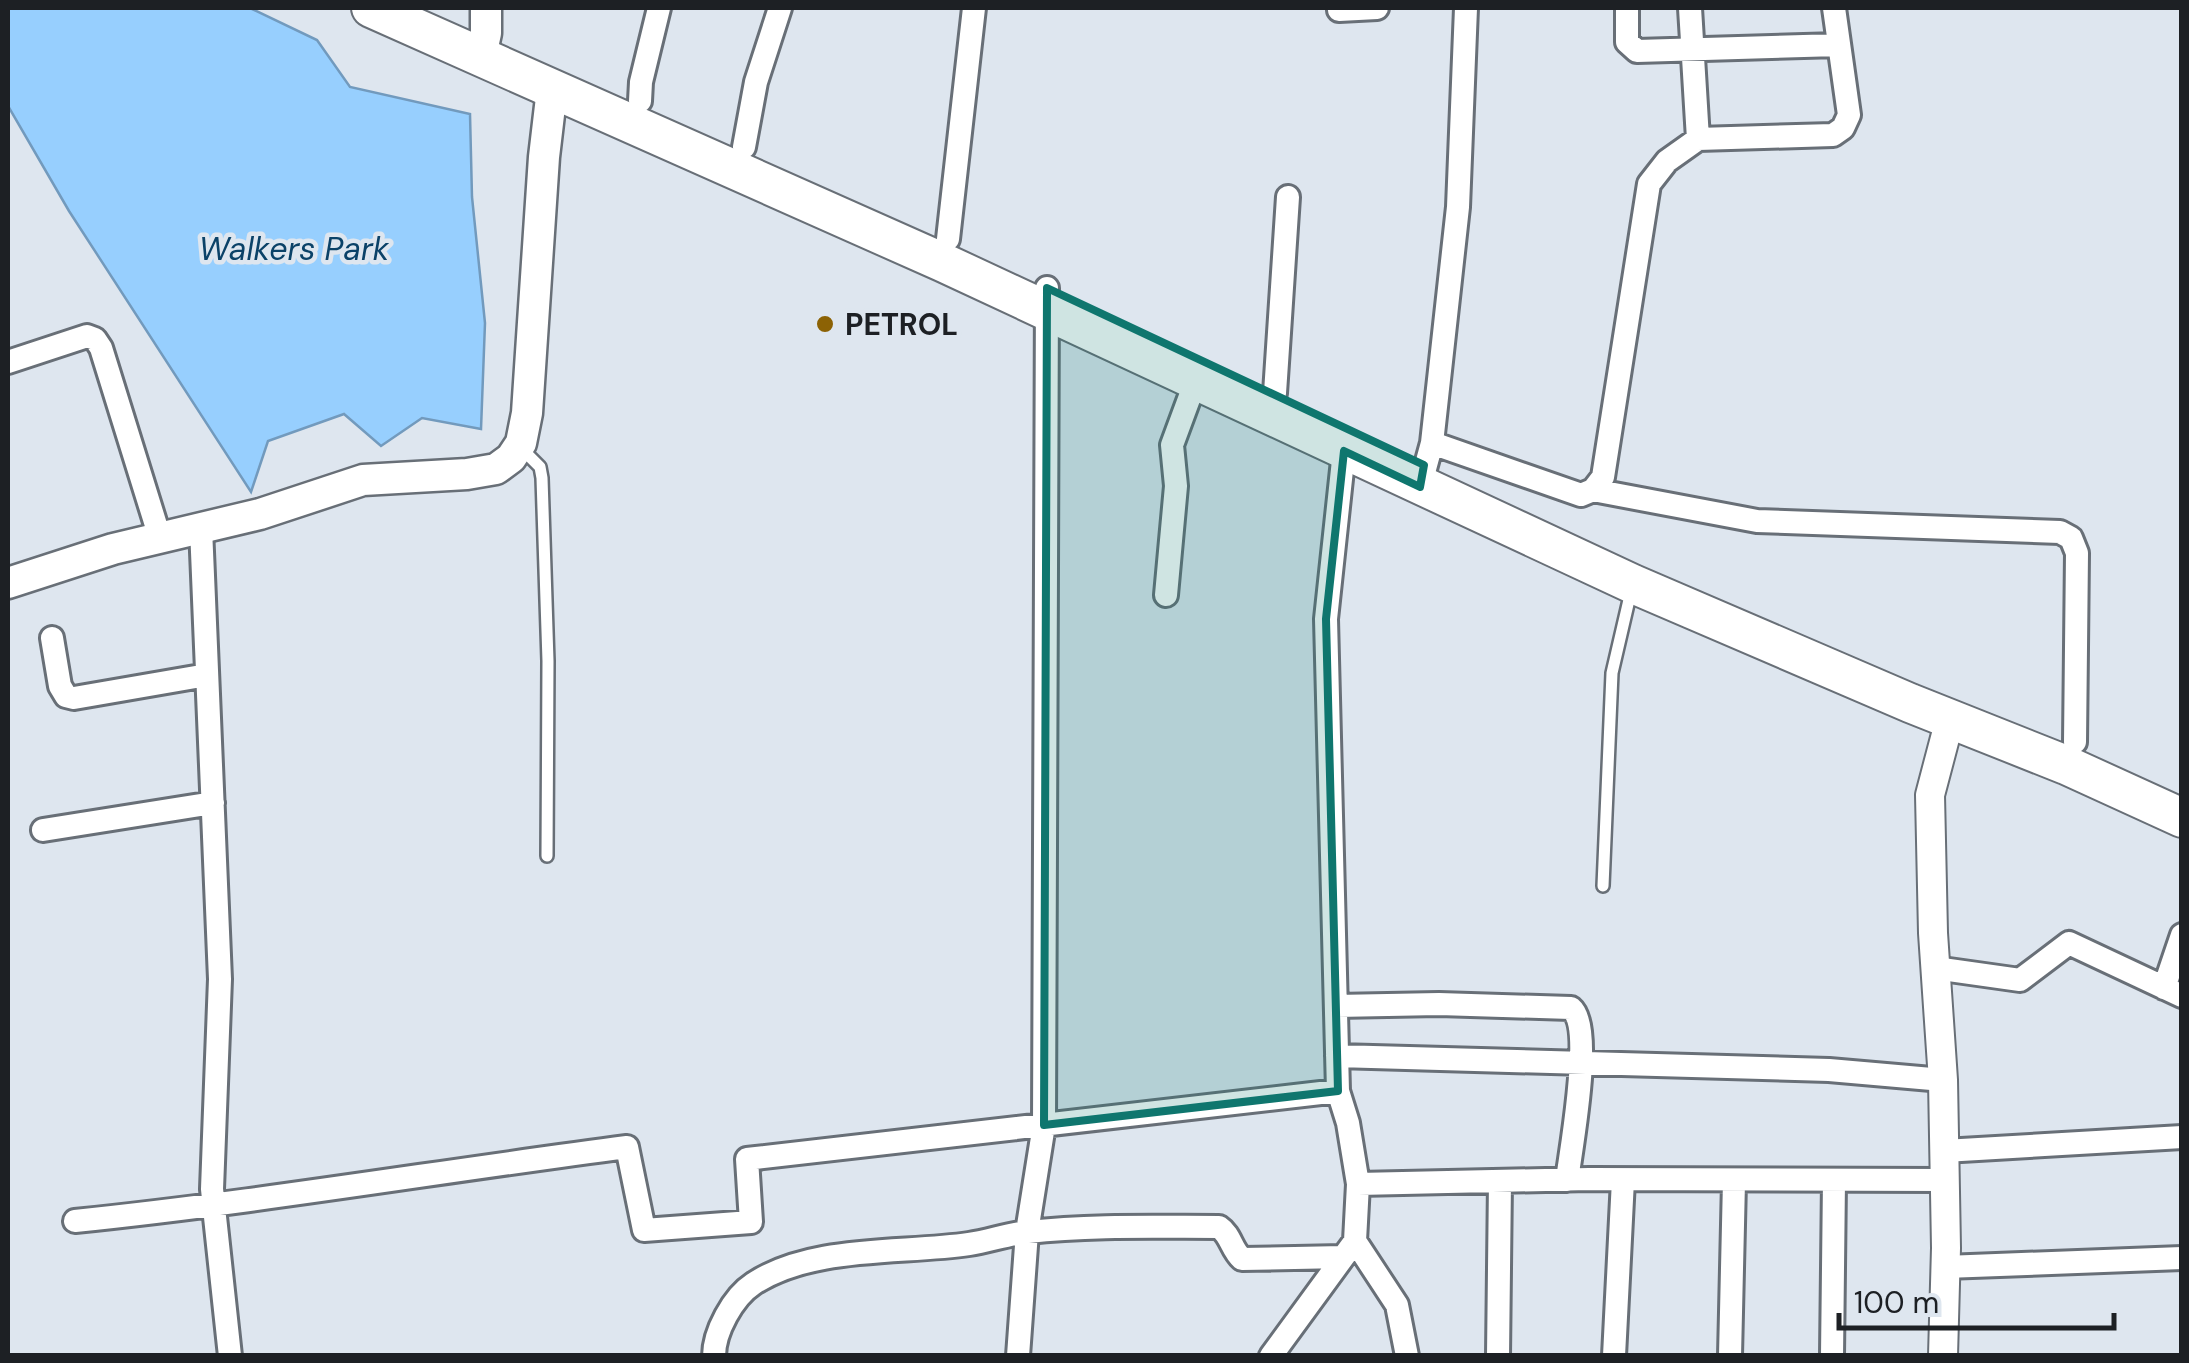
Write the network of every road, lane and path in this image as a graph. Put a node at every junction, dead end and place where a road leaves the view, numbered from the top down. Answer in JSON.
{"nodes":[{"id":1,"x":370,"y":8,"type":"edge"},
{"id":2,"x":427,"y":8,"type":"edge"},
{"id":3,"x":659,"y":8,"type":"edge"},
{"id":4,"x":780,"y":8,"type":"edge"},
{"id":5,"x":974,"y":8,"type":"edge"},
{"id":6,"x":1377,"y":8,"type":"edge"},
{"id":7,"x":1466,"y":8,"type":"edge"},
{"id":8,"x":1627,"y":8,"type":"edge"},
{"id":9,"x":1690,"y":8,"type":"edge"},
{"id":10,"x":1834,"y":8,"type":"edge"},
{"id":11,"x":1339,"y":10,"type":"dead end"},
{"id":12,"x":484,"y":32,"type":"edge"},
{"id":13,"x":1838,"y":45,"type":"junction"},
{"id":14,"x":1692,"y":49,"type":"junction"},
{"id":15,"x":552,"y":89,"type":"junction"},
{"id":16,"x":640,"y":101,"type":"junction"},
{"id":17,"x":1698,"y":139,"type":"junction"},
{"id":18,"x":744,"y":147,"type":"junction"},
{"id":19,"x":1288,"y":196,"type":"dead end"},
{"id":20,"x":948,"y":239,"type":"junction"},
{"id":21,"x":1047,"y":300,"type":"junction"},
{"id":22,"x":8,"y":362,"type":"edge"},
{"id":23,"x":1196,"y":380,"type":"junction"},
{"id":24,"x":1275,"y":393,"type":"junction"},
{"id":25,"x":518,"y":446,"type":"junction"},
{"id":26,"x":1344,"y":451,"type":"junction"},
{"id":27,"x":1426,"y":465,"type":"junction"},
{"id":28,"x":1594,"y":490,"type":"junction"},
{"id":29,"x":201,"y":528,"type":"junction"},
{"id":30,"x":160,"y":538,"type":"junction"},
{"id":31,"x":8,"y":584,"type":"edge"},
{"id":32,"x":1633,"y":584,"type":"junction"},
{"id":33,"x":1166,"y":596,"type":"dead end"},
{"id":34,"x":52,"y":638,"type":"dead end"},
{"id":35,"x":207,"y":676,"type":"junction"},
{"id":36,"x":1914,"y":691,"type":"junction"},
{"id":37,"x":1950,"y":719,"type":"junction"},
{"id":38,"x":2074,"y":742,"type":"junction"},
{"id":39,"x":2182,"y":789,"type":"edge"},
{"id":40,"x":213,"y":804,"type":"junction"},
{"id":41,"x":2182,"y":818,"type":"edge"},
{"id":42,"x":43,"y":830,"type":"dead end"},
{"id":43,"x":547,"y":856,"type":"dead end"},
{"id":44,"x":1603,"y":886,"type":"dead end"},
{"id":45,"x":2182,"y":936,"type":"edge"},
{"id":46,"x":1935,"y":968,"type":"junction"},
{"id":47,"x":2173,"y":992,"type":"edge"},
{"id":48,"x":1336,"y":1006,"type":"junction"},
{"id":49,"x":1336,"y":1056,"type":"junction"},
{"id":50,"x":1581,"y":1065,"type":"junction"},
{"id":51,"x":1943,"y":1080,"type":"junction"},
{"id":52,"x":1338,"y":1091,"type":"junction"},
{"id":53,"x":1044,"y":1125,"type":"junction"},
{"id":54,"x":2182,"y":1137,"type":"edge"},
{"id":55,"x":1944,"y":1151,"type":"junction"},
{"id":56,"x":1567,"y":1180,"type":"junction"},
{"id":57,"x":1623,"y":1180,"type":"junction"},
{"id":58,"x":1834,"y":1180,"type":"junction"},
{"id":59,"x":1944,"y":1180,"type":"junction"},
{"id":60,"x":1500,"y":1181,"type":"junction"},
{"id":61,"x":1734,"y":1181,"type":"junction"},
{"id":62,"x":1358,"y":1184,"type":"junction"},
{"id":63,"x":214,"y":1207,"type":"junction"},
{"id":64,"x":74,"y":1221,"type":"dead end"},
{"id":65,"x":1027,"y":1232,"type":"junction"},
{"id":66,"x":1349,"y":1249,"type":"junction"},
{"id":67,"x":2182,"y":1258,"type":"edge"},
{"id":68,"x":1946,"y":1267,"type":"junction"},
{"id":69,"x":230,"y":1356,"type":"edge"},
{"id":70,"x":714,"y":1356,"type":"edge"},
{"id":71,"x":1018,"y":1356,"type":"edge"},
{"id":72,"x":1271,"y":1356,"type":"edge"},
{"id":73,"x":1407,"y":1356,"type":"edge"},
{"id":74,"x":1498,"y":1356,"type":"edge"},
{"id":75,"x":1614,"y":1356,"type":"edge"},
{"id":76,"x":1730,"y":1356,"type":"edge"},
{"id":77,"x":1832,"y":1356,"type":"edge"},
{"id":78,"x":1943,"y":1356,"type":"edge"}],
"edges":[{"from":1,"to":12,"type":"highway"},
{"from":2,"to":12,"type":"highway"},
{"from":3,"to":16,"type":"street"},
{"from":4,"to":18,"type":"street"},
{"from":5,"to":20,"type":"street"},
{"from":6,"to":11,"type":"street"},
{"from":7,"to":27,"type":"street"},
{"from":8,"to":14,"type":"street"},
{"from":9,"to":14,"type":"street"},
{"from":10,"to":13,"type":"street"},
{"from":12,"to":15,"type":"highway"},
{"from":12,"to":16,"type":"highway"},
{"from":13,"to":14,"type":"street"},
{"from":13,"to":17,"type":"street"},
{"from":14,"to":17,"type":"street"},
{"from":15,"to":21,"type":"highway"},
{"from":15,"to":25,"type":"main road"},
{"from":16,"to":18,"type":"highway"},
{"from":17,"to":28,"type":"street"},
{"from":18,"to":20,"type":"highway"},
{"from":19,"to":24,"type":"street"},
{"from":20,"to":21,"type":"highway"},
{"from":21,"to":23,"type":"highway"},
{"from":21,"to":24,"type":"highway"},
{"from":21,"to":53,"type":"street"},
{"from":22,"to":30,"type":"street"},
{"from":23,"to":26,"type":"highway"},
{"from":23,"to":33,"type":"street"},
{"from":24,"to":27,"type":"highway"},
{"from":25,"to":29,"type":"main road"},
{"from":25,"to":43,"type":"lane"},
{"from":26,"to":27,"type":"highway"},
{"from":26,"to":48,"type":"street"},
{"from":27,"to":28,"type":"street"},
{"from":27,"to":32,"type":"highway"},
{"from":27,"to":36,"type":"highway"},
{"from":28,"to":38,"type":"street"},
{"from":29,"to":30,"type":"main road"},
{"from":29,"to":35,"type":"street"},
{"from":30,"to":31,"type":"main road"},
{"from":32,"to":36,"type":"highway"},
{"from":32,"to":44,"type":"lane"},
{"from":34,"to":35,"type":"street"},
{"from":35,"to":40,"type":"street"},
{"from":36,"to":37,"type":"highway"},
{"from":36,"to":38,"type":"highway"},
{"from":37,"to":41,"type":"highway"},
{"from":37,"to":46,"type":"street"},
{"from":38,"to":39,"type":"highway"},
{"from":40,"to":42,"type":"street"},
{"from":40,"to":63,"type":"street"},
{"from":45,"to":47,"type":"street"},
{"from":46,"to":47,"type":"street"},
{"from":46,"to":51,"type":"street"},
{"from":48,"to":49,"type":"street"},
{"from":48,"to":50,"type":"street"},
{"from":49,"to":50,"type":"street"},
{"from":49,"to":52,"type":"street"},
{"from":50,"to":51,"type":"street"},
{"from":50,"to":56,"type":"street"},
{"from":51,"to":55,"type":"street"},
{"from":52,"to":53,"type":"street"},
{"from":52,"to":62,"type":"street"},
{"from":53,"to":63,"type":"street"},
{"from":53,"to":65,"type":"street"},
{"from":54,"to":55,"type":"street"},
{"from":55,"to":59,"type":"street"},
{"from":56,"to":57,"type":"street"},
{"from":56,"to":60,"type":"street"},
{"from":57,"to":61,"type":"street"},
{"from":57,"to":75,"type":"street"},
{"from":58,"to":59,"type":"street"},
{"from":58,"to":61,"type":"street"},
{"from":58,"to":77,"type":"street"},
{"from":59,"to":68,"type":"street"},
{"from":60,"to":62,"type":"street"},
{"from":60,"to":74,"type":"street"},
{"from":61,"to":76,"type":"street"},
{"from":62,"to":66,"type":"street"},
{"from":63,"to":64,"type":"street"},
{"from":63,"to":69,"type":"street"},
{"from":65,"to":66,"type":"street"},
{"from":65,"to":70,"type":"street"},
{"from":65,"to":71,"type":"street"},
{"from":66,"to":72,"type":"street"},
{"from":66,"to":73,"type":"street"},
{"from":67,"to":68,"type":"street"},
{"from":68,"to":78,"type":"street"}]}
